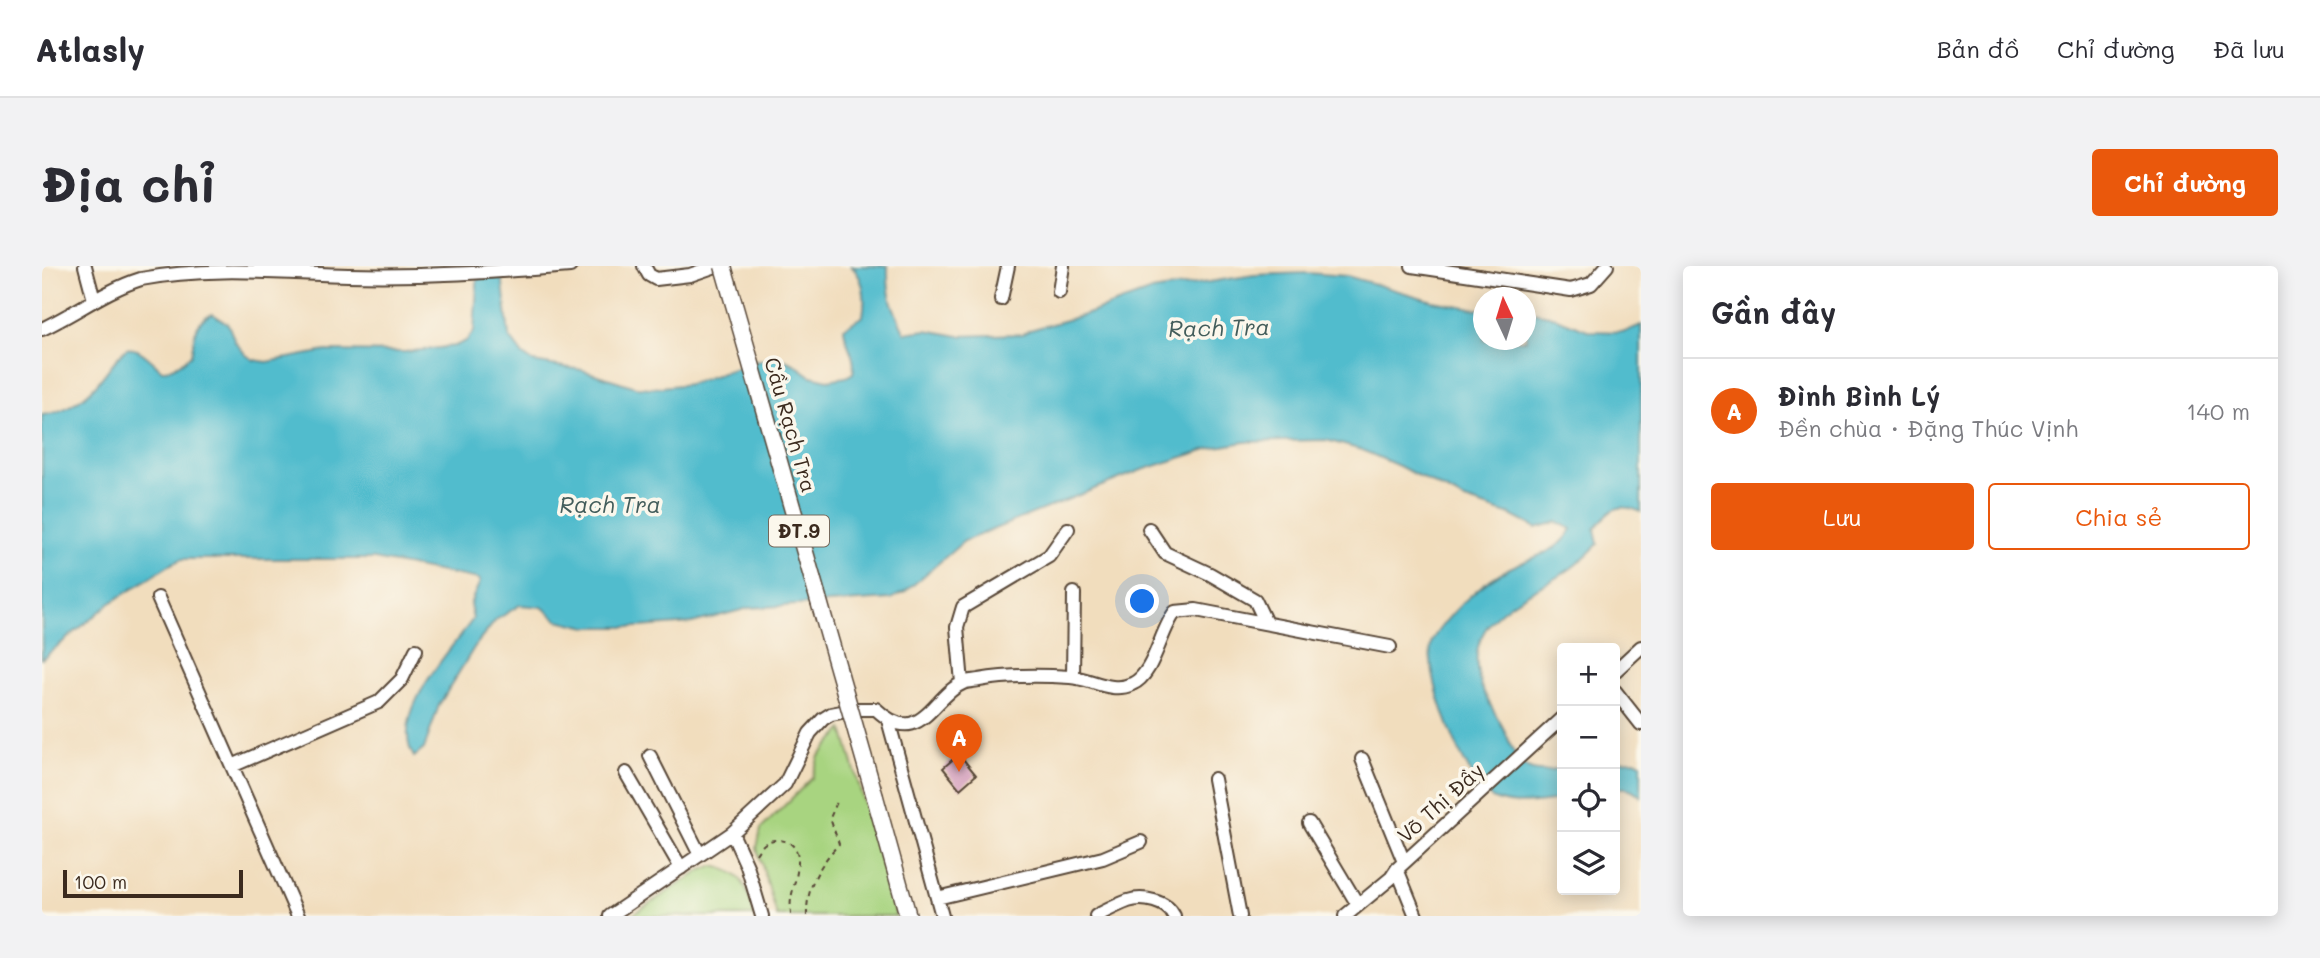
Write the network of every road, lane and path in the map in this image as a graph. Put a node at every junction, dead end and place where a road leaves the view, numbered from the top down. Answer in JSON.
{"nodes":[{"id":1,"x":85,"y":266,"type":"edge"},
{"id":2,"x":570,"y":266,"type":"edge"},
{"id":3,"x":644,"y":266,"type":"edge"},
{"id":4,"x":716,"y":266,"type":"edge"},
{"id":5,"x":723,"y":266,"type":"edge"},
{"id":6,"x":1008,"y":266,"type":"edge"},
{"id":7,"x":1063,"y":266,"type":"edge"},
{"id":8,"x":1412,"y":266,"type":"edge"},
{"id":9,"x":1607,"y":266,"type":"edge"},
{"id":10,"x":267,"y":268,"type":"edge"},
{"id":11,"x":1059,"y":292,"type":"dead end"},
{"id":12,"x":1002,"y":299,"type":"dead end"},
{"id":13,"x":94,"y":300,"type":"junction"},
{"id":14,"x":42,"y":329,"type":"edge"},
{"id":15,"x":1068,"y":529,"type":"dead end"},
{"id":16,"x":1149,"y":529,"type":"dead end"},
{"id":17,"x":1074,"y":593,"type":"dead end"},
{"id":18,"x":158,"y":598,"type":"dead end"},
{"id":19,"x":1266,"y":623,"type":"junction"},
{"id":20,"x":1390,"y":647,"type":"dead end"},
{"id":21,"x":1641,"y":647,"type":"edge"},
{"id":22,"x":416,"y":650,"type":"dead end"},
{"id":23,"x":1620,"y":666,"type":"edge"},
{"id":24,"x":1073,"y":677,"type":"junction"},
{"id":25,"x":962,"y":683,"type":"junction"},
{"id":26,"x":1620,"y":697,"type":"edge"},
{"id":27,"x":888,"y":720,"type":"junction"},
{"id":28,"x":1557,"y":723,"type":"edge"},
{"id":29,"x":1641,"y":724,"type":"edge"},
{"id":30,"x":650,"y":755,"type":"dead end"},
{"id":31,"x":1362,"y":758,"type":"dead end"},
{"id":32,"x":232,"y":766,"type":"junction"},
{"id":33,"x":626,"y":773,"type":"dead end"},
{"id":34,"x":1214,"y":779,"type":"dead end"},
{"id":35,"x":837,"y":802,"type":"dead end"},
{"id":36,"x":1309,"y":823,"type":"dead end"},
{"id":37,"x":732,"y":833,"type":"junction"},
{"id":38,"x":1141,"y":842,"type":"dead end"},
{"id":39,"x":700,"y":855,"type":"junction"},
{"id":40,"x":747,"y":866,"type":"junction"},
{"id":41,"x":1401,"y":866,"type":"junction"},
{"id":42,"x":681,"y":868,"type":"junction"},
{"id":43,"x":937,"y":898,"type":"junction"},
{"id":44,"x":1358,"y":905,"type":"junction"},
{"id":45,"x":1173,"y":913,"type":"edge"},
{"id":46,"x":298,"y":916,"type":"edge"},
{"id":47,"x":610,"y":916,"type":"edge"},
{"id":48,"x":762,"y":916,"type":"edge"},
{"id":49,"x":791,"y":916,"type":"edge"},
{"id":50,"x":807,"y":916,"type":"edge"},
{"id":51,"x":908,"y":916,"type":"edge"},
{"id":52,"x":942,"y":916,"type":"edge"},
{"id":53,"x":1096,"y":916,"type":"edge"},
{"id":54,"x":1240,"y":916,"type":"edge"},
{"id":55,"x":1345,"y":916,"type":"edge"},
{"id":56,"x":1416,"y":916,"type":"edge"}],
"edges":[{"from":1,"to":13,"type":"street"},
{"from":2,"to":10,"type":"street"},
{"from":3,"to":4,"type":"street"},
{"from":5,"to":51,"type":"main road","name":"Cầu Rạch Tra","number":"ĐT.9","bridge":true},
{"from":6,"to":12,"type":"street"},
{"from":7,"to":11,"type":"street"},
{"from":8,"to":9,"type":"street"},
{"from":10,"to":13,"type":"street"},
{"from":13,"to":14,"type":"street"},
{"from":15,"to":25,"type":"street"},
{"from":16,"to":19,"type":"street"},
{"from":17,"to":24,"type":"street"},
{"from":18,"to":32,"type":"street"},
{"from":19,"to":20,"type":"street"},
{"from":19,"to":24,"type":"street"},
{"from":21,"to":23,"type":"street"},
{"from":22,"to":32,"type":"street"},
{"from":24,"to":25,"type":"street"},
{"from":25,"to":27,"type":"street"},
{"from":26,"to":29,"type":"street"},
{"from":27,"to":37,"type":"street"},
{"from":27,"to":43,"type":"street"},
{"from":28,"to":41,"type":"street","name":"Võ Thị Đầy"},
{"from":30,"to":39,"type":"street"},
{"from":31,"to":41,"type":"street"},
{"from":32,"to":46,"type":"street"},
{"from":33,"to":42,"type":"street"},
{"from":34,"to":54,"type":"street"},
{"from":35,"to":50,"type":"path"},
{"from":36,"to":44,"type":"street"},
{"from":37,"to":39,"type":"street"},
{"from":37,"to":40,"type":"street"},
{"from":38,"to":43,"type":"street"},
{"from":39,"to":42,"type":"street"},
{"from":40,"to":48,"type":"street"},
{"from":40,"to":49,"type":"path"},
{"from":41,"to":44,"type":"street","name":"Võ Thị Đầy"},
{"from":41,"to":56,"type":"street"},
{"from":42,"to":47,"type":"street"},
{"from":43,"to":52,"type":"street"},
{"from":44,"to":55,"type":"street","name":"Võ Thị Đầy"},
{"from":45,"to":53,"type":"street"}]}
